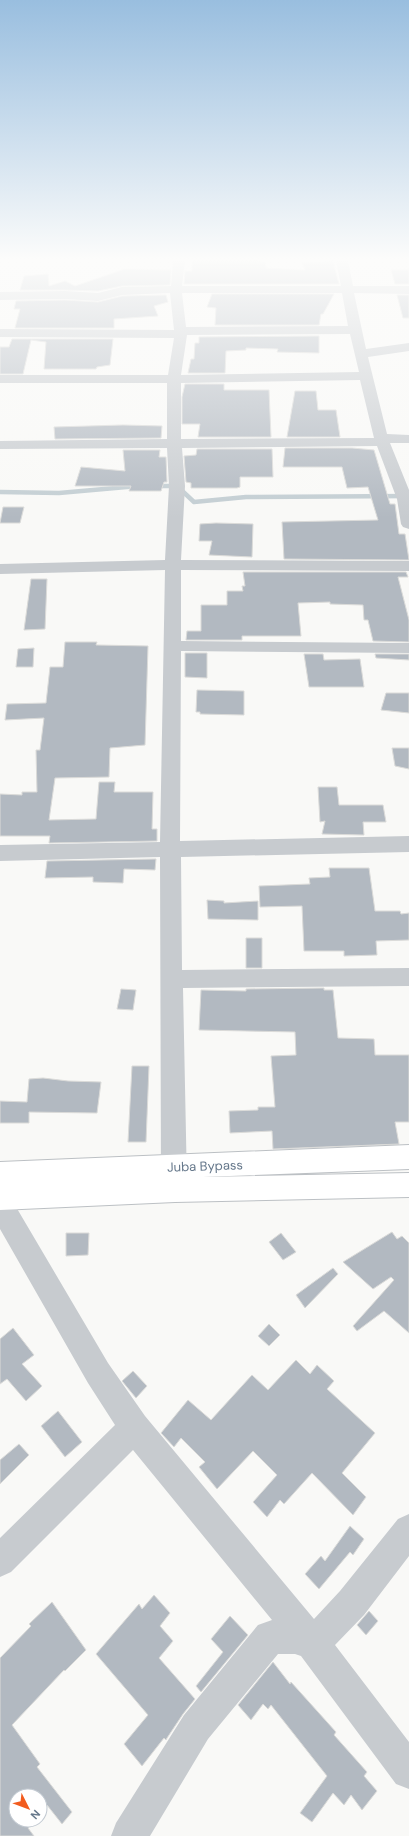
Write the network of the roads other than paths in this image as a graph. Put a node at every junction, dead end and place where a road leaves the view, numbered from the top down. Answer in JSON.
{"nodes":[{"id":1,"x":179,"y":347,"type":"edge"},
{"id":2,"x":359,"y":347,"type":"edge"},
{"id":3,"x":409,"y":347,"type":"edge"},
{"id":4,"x":361,"y":353,"type":"junction"},
{"id":5,"x":366,"y":376,"type":"junction"},
{"id":6,"x":0,"y":379,"type":"edge"},
{"id":7,"x":174,"y":379,"type":"junction"},
{"id":8,"x":409,"y":439,"type":"edge"},
{"id":9,"x":382,"y":440,"type":"junction"},
{"id":10,"x":174,"y":444,"type":"junction"},
{"id":11,"x":0,"y":445,"type":"edge"},
{"id":12,"x":407,"y":499,"type":"edge"},
{"id":13,"x":409,"y":524,"type":"edge"},
{"id":14,"x":173,"y":565,"type":"junction"},
{"id":15,"x":409,"y":566,"type":"edge"},
{"id":16,"x":0,"y":569,"type":"edge"},
{"id":17,"x":173,"y":646,"type":"junction"},
{"id":18,"x":409,"y":648,"type":"edge"},
{"id":19,"x":409,"y":844,"type":"edge"},
{"id":20,"x":170,"y":848,"type":"junction"},
{"id":21,"x":0,"y":853,"type":"edge"},
{"id":22,"x":409,"y":977,"type":"edge"},
{"id":23,"x":171,"y":979,"type":"junction"},
{"id":24,"x":409,"y":1157,"type":"edge"},
{"id":25,"x":0,"y":1174,"type":"edge"},
{"id":26,"x":174,"y":1179,"type":"junction"},
{"id":27,"x":409,"y":1185,"type":"edge"},
{"id":28,"x":0,"y":1198,"type":"edge"},
{"id":29,"x":0,"y":1204,"type":"edge"},
{"id":30,"x":134,"y":1427,"type":"junction"},
{"id":31,"x":409,"y":1530,"type":"edge"},
{"id":32,"x":0,"y":1561,"type":"edge"},
{"id":33,"x":313,"y":1644,"type":"junction"},
{"id":34,"x":409,"y":1771,"type":"edge"},
{"id":35,"x":128,"y":1836,"type":"edge"}],
"edges":[{"from":1,"to":7,"type":"street"},
{"from":2,"to":4,"type":"street"},
{"from":3,"to":4,"type":"street"},
{"from":4,"to":5,"type":"street"},
{"from":5,"to":7,"type":"street"},
{"from":5,"to":9,"type":"street"},
{"from":6,"to":7,"type":"street"},
{"from":7,"to":10,"type":"street"},
{"from":8,"to":9,"type":"street"},
{"from":9,"to":10,"type":"street"},
{"from":9,"to":12,"type":"street"},
{"from":10,"to":11,"type":"street"},
{"from":10,"to":14,"type":"street"},
{"from":12,"to":13,"type":"street"},
{"from":14,"to":15,"type":"street"},
{"from":14,"to":16,"type":"street"},
{"from":14,"to":17,"type":"street"},
{"from":17,"to":18,"type":"street"},
{"from":17,"to":20,"type":"street"},
{"from":19,"to":20,"type":"street"},
{"from":20,"to":21,"type":"street"},
{"from":20,"to":23,"type":"street"},
{"from":22,"to":23,"type":"street"},
{"from":23,"to":26,"type":"street"},
{"from":24,"to":26,"type":"main road","name":"Juba Bypass"},
{"from":25,"to":26,"type":"main road","name":"Juba Bypass"},
{"from":26,"to":27,"type":"main road","name":"Juba Bypass"},
{"from":26,"to":28,"type":"main road","name":"Juba Bypass"},
{"from":29,"to":30,"type":"street"},
{"from":30,"to":32,"type":"street"},
{"from":30,"to":33,"type":"street"},
{"from":31,"to":33,"type":"street"},
{"from":33,"to":34,"type":"street"},
{"from":33,"to":35,"type":"street"}]}
